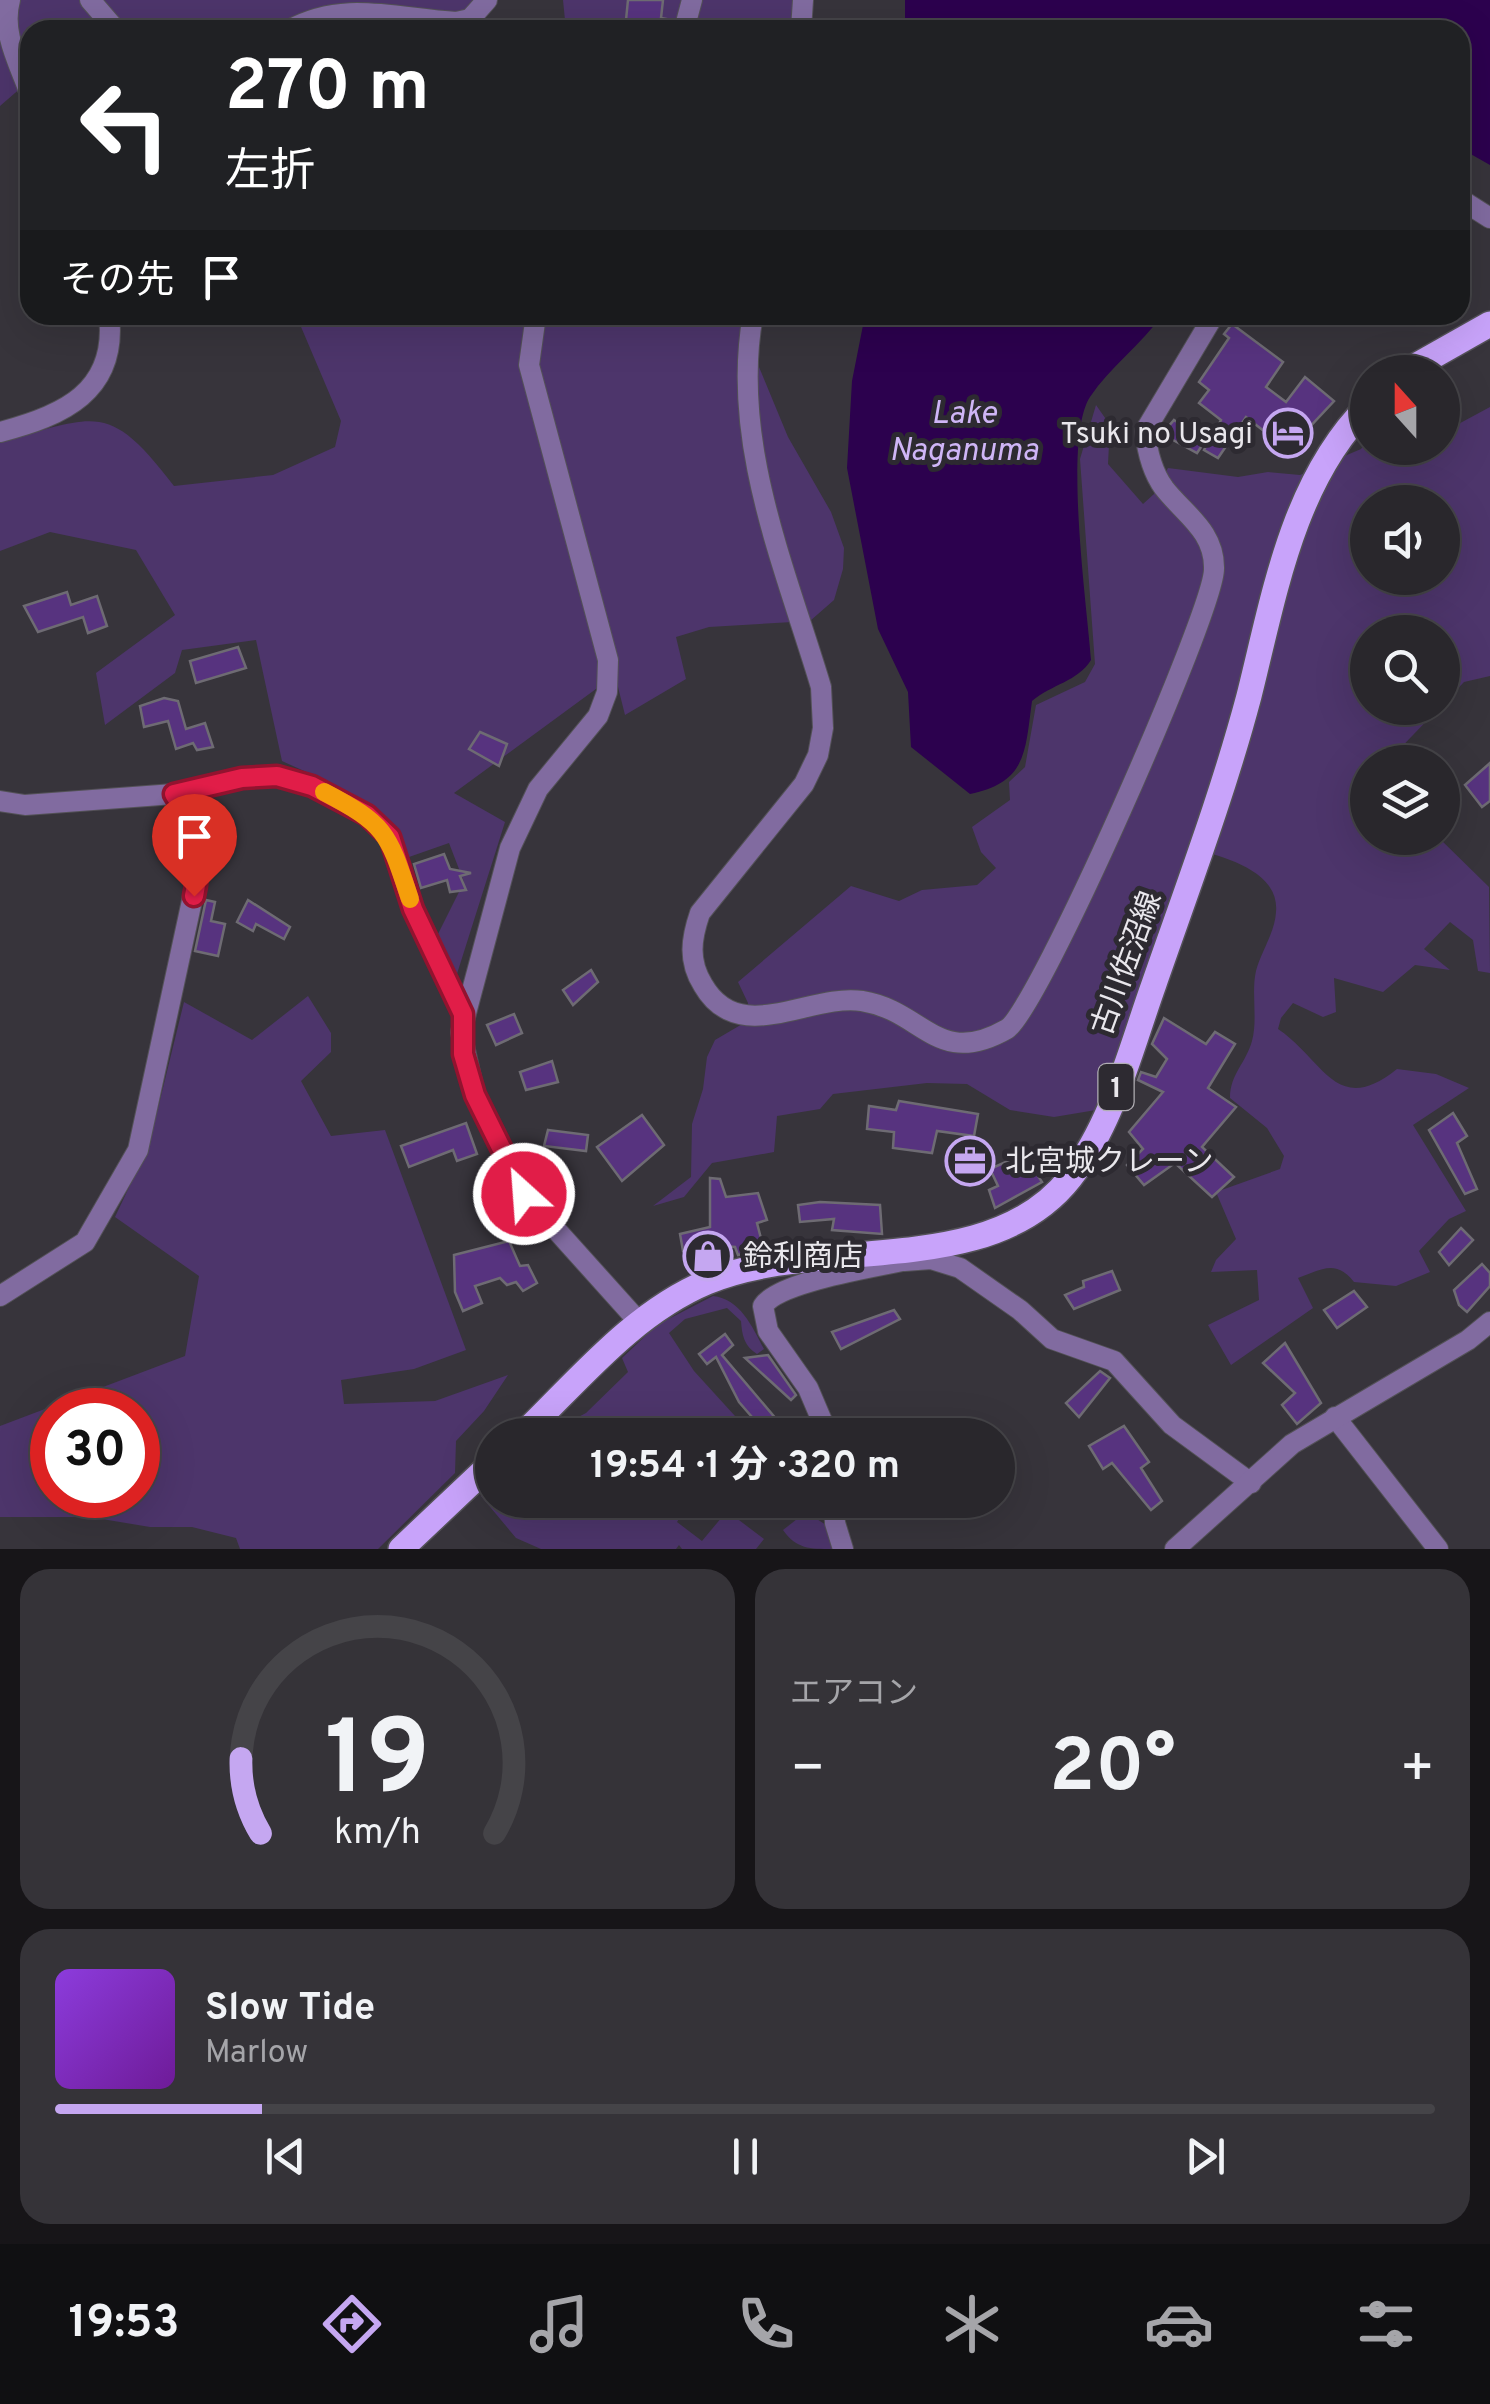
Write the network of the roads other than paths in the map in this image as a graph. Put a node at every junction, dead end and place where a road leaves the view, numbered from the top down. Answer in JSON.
{"nodes":[{"id":1,"x":10,"y":0,"type":"edge"},
{"id":2,"x":90,"y":0,"type":"edge"},
{"id":3,"x":487,"y":0,"type":"edge"},
{"id":4,"x":107,"y":20,"type":"edge"},
{"id":5,"x":301,"y":20,"type":"edge"},
{"id":6,"x":442,"y":20,"type":"edge"},
{"id":7,"x":465,"y":20,"type":"edge"},
{"id":8,"x":20,"y":66,"type":"edge"},
{"id":9,"x":1490,"y":324,"type":"edge"},
{"id":10,"x":108,"y":325,"type":"edge"},
{"id":11,"x":535,"y":325,"type":"edge"},
{"id":12,"x":752,"y":325,"type":"edge"},
{"id":13,"x":1208,"y":325,"type":"edge"},
{"id":14,"x":1436,"y":355,"type":"edge"},
{"id":15,"x":1350,"y":430,"type":"edge"},
{"id":16,"x":0,"y":432,"type":"edge"},
{"id":17,"x":174,"y":794,"type":"junction"},
{"id":18,"x":0,"y":801,"type":"edge"},
{"id":19,"x":463,"y":1014,"type":"junction"},
{"id":20,"x":902,"y":1255,"type":"junction"},
{"id":21,"x":0,"y":1296,"type":"edge"},
{"id":22,"x":639,"y":1322,"type":"junction"},
{"id":23,"x":1490,"y":1322,"type":"edge"},
{"id":24,"x":540,"y":1418,"type":"edge"},
{"id":25,"x":821,"y":1418,"type":"edge"},
{"id":26,"x":1335,"y":1418,"type":"junction"},
{"id":27,"x":475,"y":1480,"type":"edge"},
{"id":28,"x":1251,"y":1483,"type":"junction"},
{"id":29,"x":835,"y":1518,"type":"edge"},
{"id":30,"x":401,"y":1549,"type":"edge"},
{"id":31,"x":843,"y":1549,"type":"edge"},
{"id":32,"x":1175,"y":1549,"type":"edge"},
{"id":33,"x":1438,"y":1549,"type":"edge"}],
"edges":[{"from":1,"to":8,"type":"street"},
{"from":2,"to":4,"type":"street"},
{"from":3,"to":7,"type":"street"},
{"from":5,"to":6,"type":"street"},
{"from":9,"to":14,"type":"main road"},
{"from":10,"to":16,"type":"street"},
{"from":11,"to":19,"type":"street"},
{"from":12,"to":13,"type":"street"},
{"from":15,"to":20,"type":"main road","name":"古川佐沼線","number":"1"},
{"from":17,"to":18,"type":"street"},
{"from":17,"to":19,"type":"street"},
{"from":17,"to":21,"type":"street"},
{"from":19,"to":22,"type":"street"},
{"from":20,"to":22,"type":"main road","name":"古川佐沼線","number":"1"},
{"from":20,"to":25,"type":"street"},
{"from":20,"to":28,"type":"street"},
{"from":22,"to":24,"type":"main road","name":"古川佐沼線","number":"1"},
{"from":23,"to":26,"type":"street"},
{"from":26,"to":28,"type":"street"},
{"from":26,"to":33,"type":"street"},
{"from":27,"to":30,"type":"main road"},
{"from":28,"to":32,"type":"street"},
{"from":29,"to":31,"type":"street"}]}
